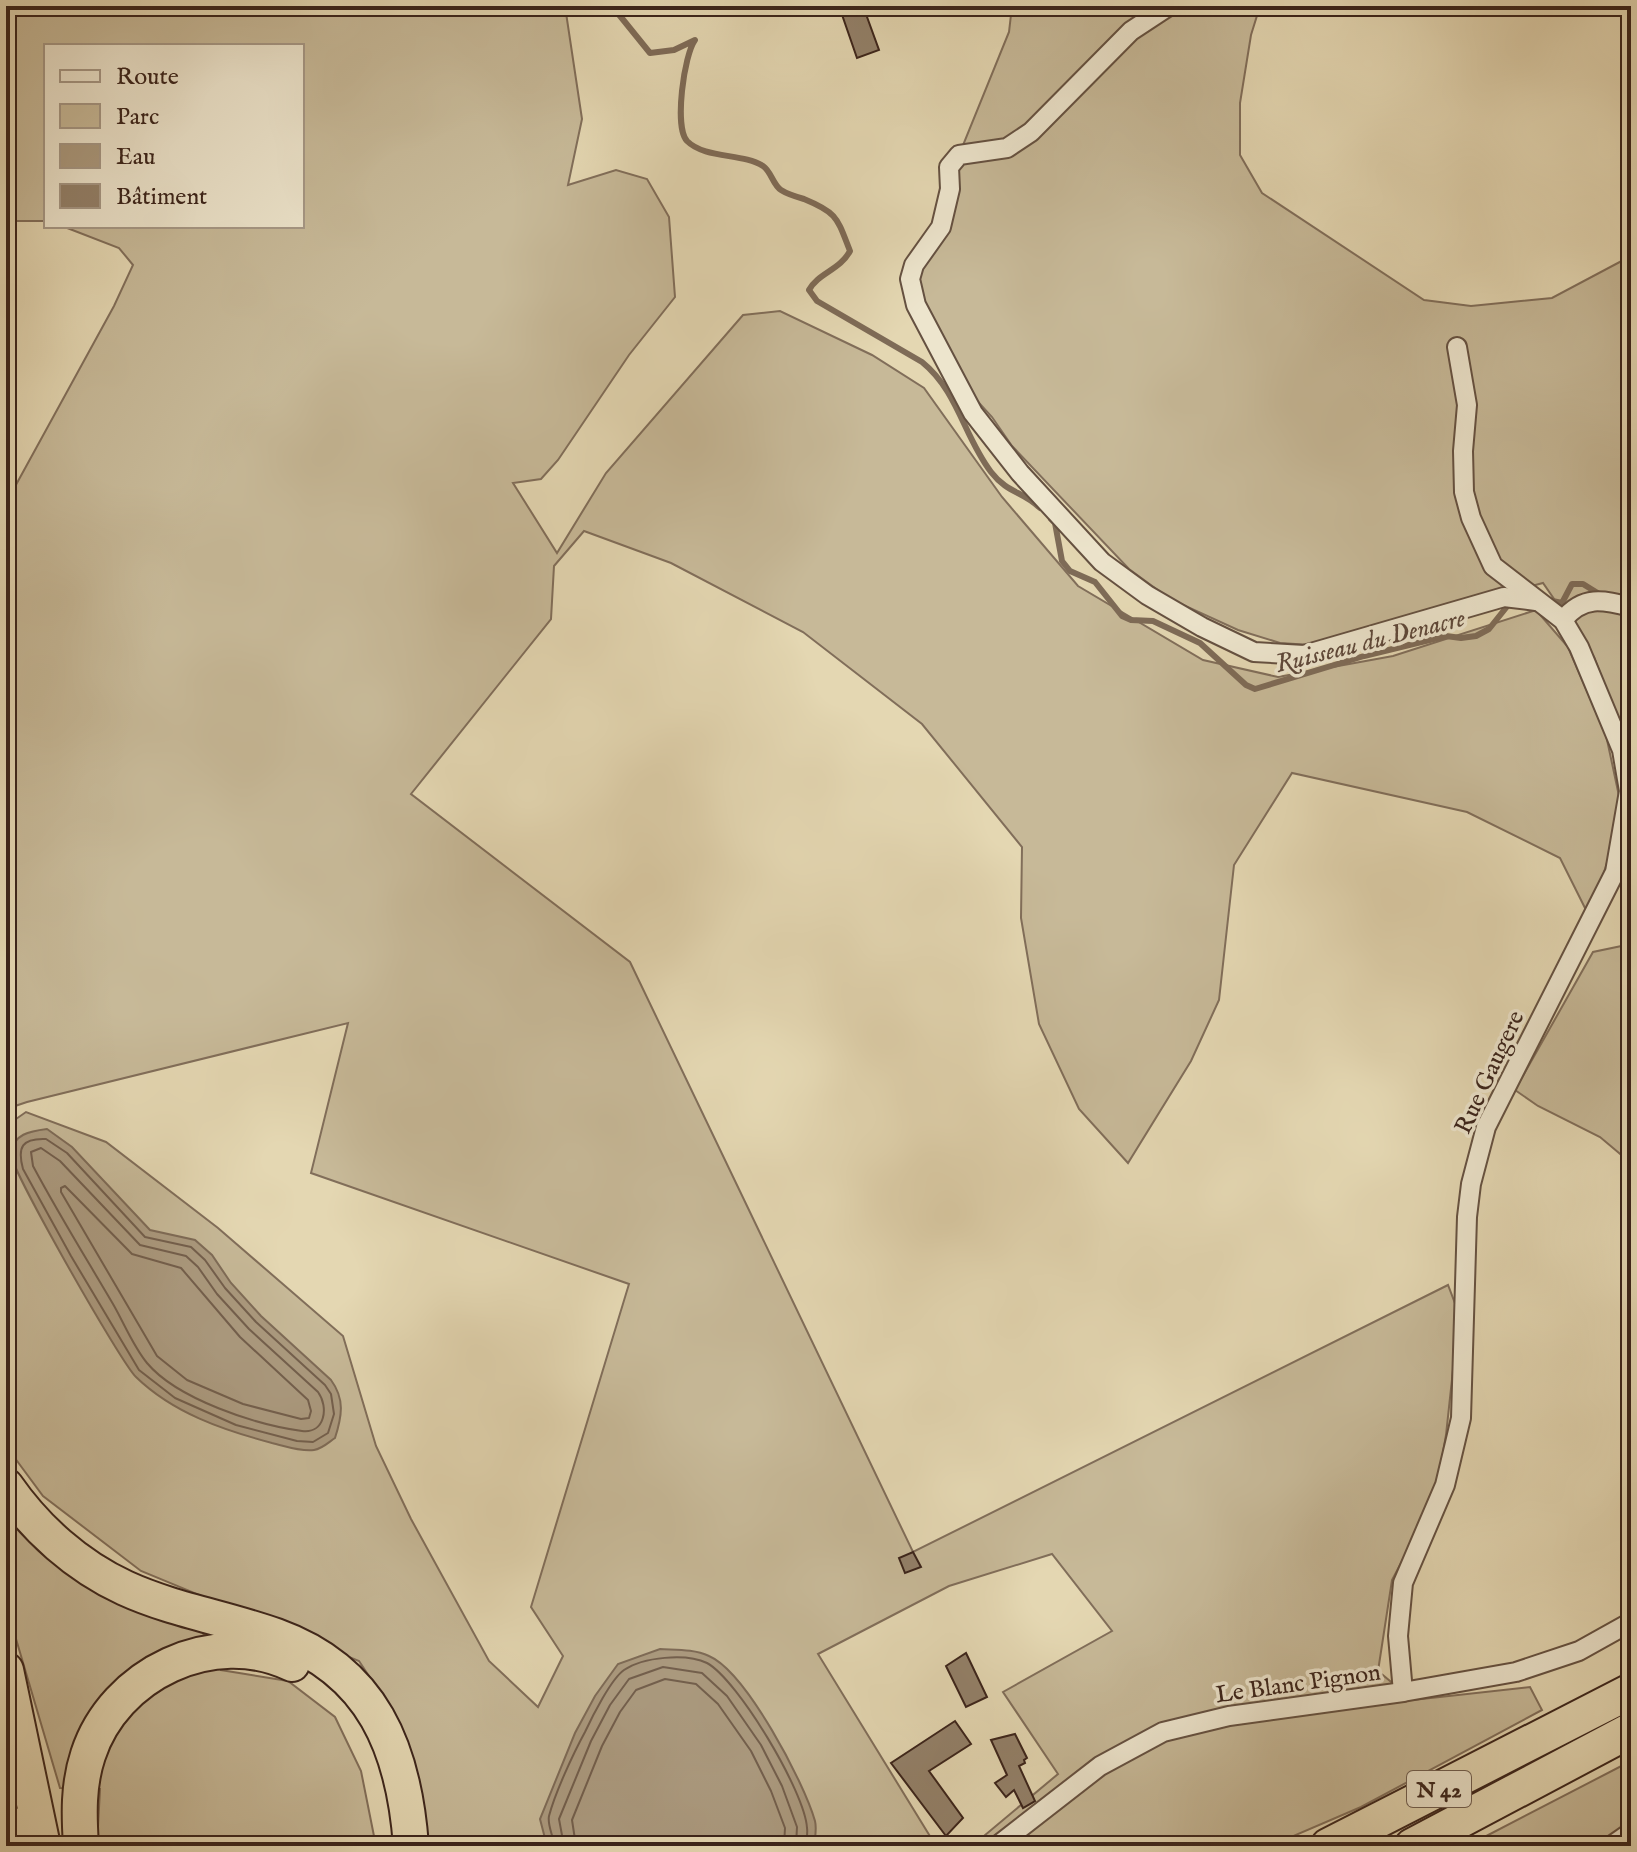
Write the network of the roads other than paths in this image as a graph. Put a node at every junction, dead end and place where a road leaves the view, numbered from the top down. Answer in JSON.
{"nodes":[{"id":1,"x":1169,"y":6,"type":"edge"},
{"id":2,"x":1457,"y":347,"type":"dead end"},
{"id":3,"x":1537,"y":601,"type":"junction"},
{"id":4,"x":1631,"y":607,"type":"edge"},
{"id":5,"x":1563,"y":620,"type":"junction"},
{"id":6,"x":6,"y":1486,"type":"edge"},
{"id":7,"x":1631,"y":1622,"type":"edge"},
{"id":8,"x":6,"y":1670,"type":"edge"},
{"id":9,"x":1631,"y":1684,"type":"edge"},
{"id":10,"x":1631,"y":1691,"type":"edge"},
{"id":11,"x":1403,"y":1692,"type":"junction"},
{"id":12,"x":1551,"y":1731,"type":"junction"},
{"id":13,"x":1631,"y":1732,"type":"edge"},
{"id":14,"x":6,"y":1821,"type":"edge"},
{"id":15,"x":1631,"y":1832,"type":"edge"},
{"id":16,"x":10,"y":1846,"type":"edge"},
{"id":17,"x":43,"y":1846,"type":"edge"},
{"id":18,"x":81,"y":1846,"type":"edge"},
{"id":19,"x":394,"y":1846,"type":"edge"},
{"id":20,"x":411,"y":1846,"type":"edge"},
{"id":21,"x":997,"y":1846,"type":"edge"},
{"id":22,"x":1328,"y":1846,"type":"edge"},
{"id":23,"x":1412,"y":1846,"type":"edge"},
{"id":24,"x":1611,"y":1846,"type":"edge"}],
"edges":[{"from":1,"to":3,"type":"street"},
{"from":2,"to":3,"type":"street","name":"Rue Gaugere"},
{"from":3,"to":5,"type":"street","name":"Rue Gaugere"},
{"from":4,"to":5,"type":"street"},
{"from":5,"to":11,"type":"street","name":"Rue Gaugere"},
{"from":6,"to":20,"type":"highway"},
{"from":7,"to":11,"type":"street","name":"Le Blanc Pignon"},
{"from":8,"to":17,"type":"highway"},
{"from":9,"to":12,"type":"highway"},
{"from":10,"to":12,"type":"highway","number":"N 42"},
{"from":11,"to":21,"type":"street","name":"Le Blanc Pignon"},
{"from":12,"to":22,"type":"highway","number":"N 42"},
{"from":13,"to":23,"type":"highway","number":"N 42"},
{"from":14,"to":16,"type":"highway"},
{"from":15,"to":24,"type":"street"},
{"from":18,"to":19,"type":"highway"}]}
